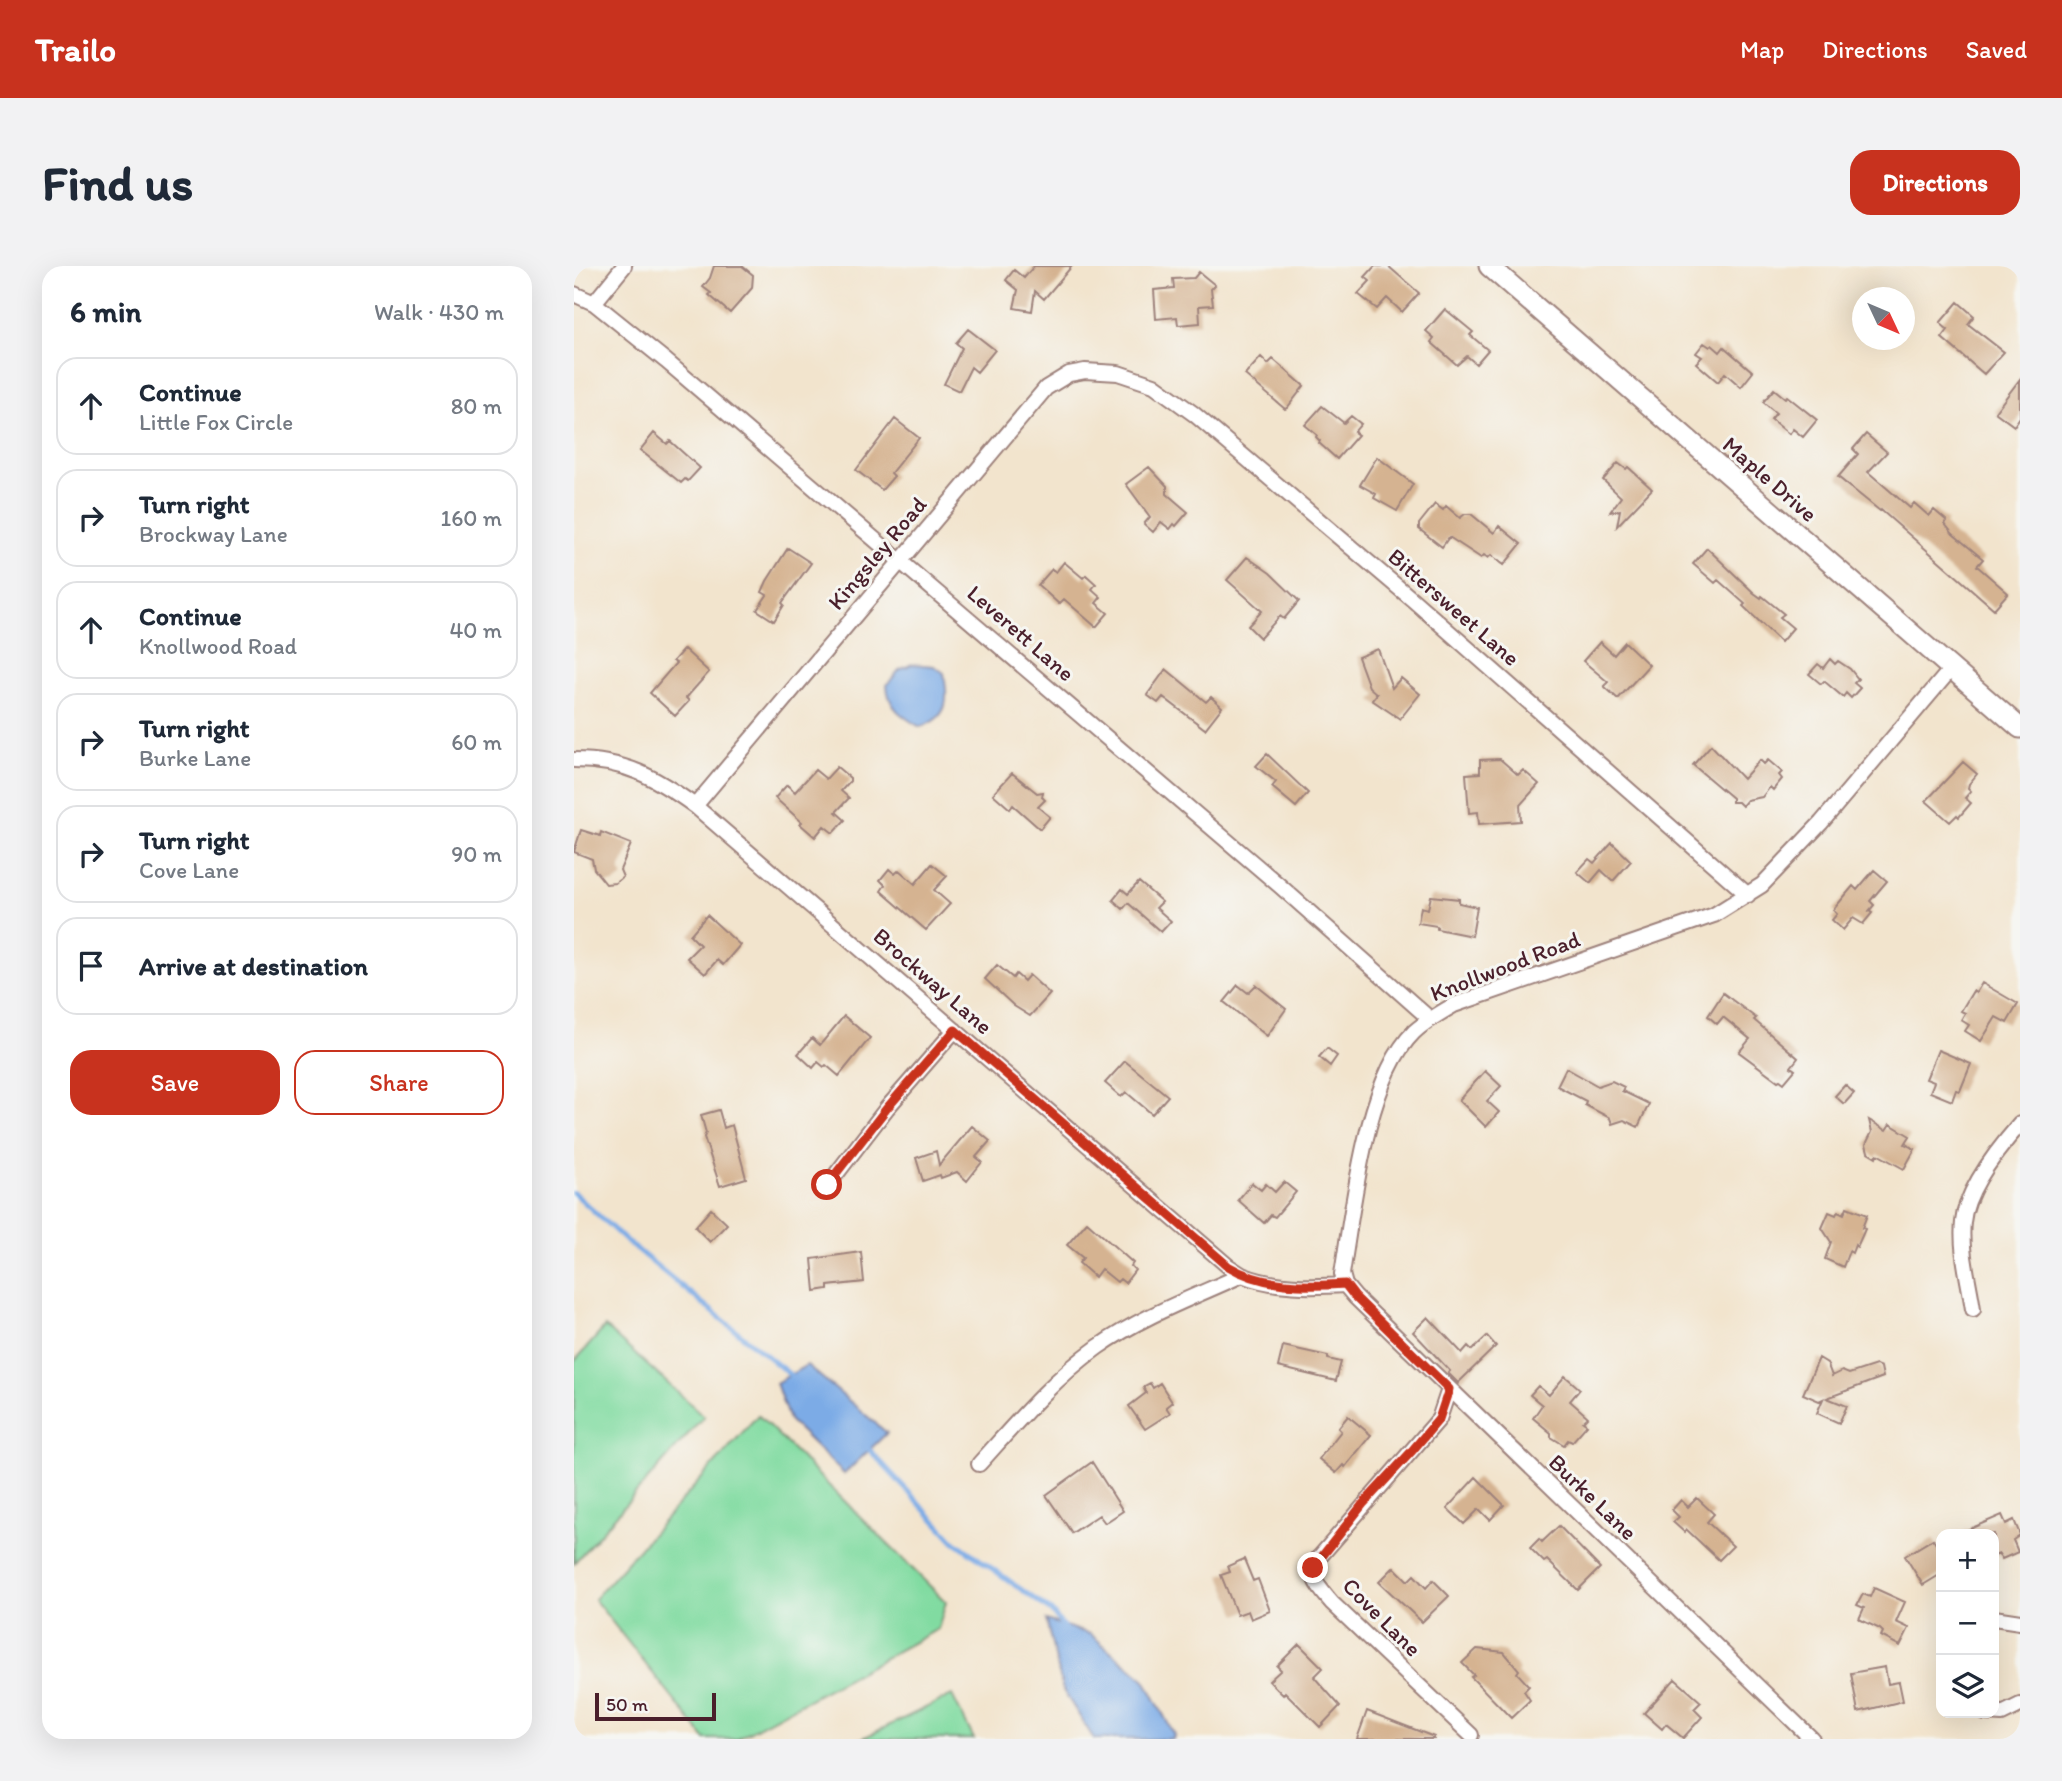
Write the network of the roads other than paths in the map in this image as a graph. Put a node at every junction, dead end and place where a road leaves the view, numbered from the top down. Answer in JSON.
{"nodes":[{"id":1,"x":624,"y":266,"type":"edge"},
{"id":2,"x":1489,"y":266,"type":"edge"},
{"id":3,"x":574,"y":294,"type":"edge"},
{"id":4,"x":594,"y":303,"type":"junction"},
{"id":5,"x":1118,"y":373,"type":"joint"},
{"id":6,"x":901,"y":561,"type":"junction"},
{"id":7,"x":1951,"y":669,"type":"junction"},
{"id":8,"x":2020,"y":728,"type":"edge"},
{"id":9,"x":574,"y":760,"type":"edge"},
{"id":10,"x":695,"y":806,"type":"junction"},
{"id":11,"x":1748,"y":895,"type":"junction"},
{"id":12,"x":1430,"y":1019,"type":"junction"},
{"id":13,"x":955,"y":1030,"type":"junction"},
{"id":14,"x":2020,"y":1125,"type":"edge"},
{"id":15,"x":827,"y":1185,"type":"dead end"},
{"id":16,"x":1242,"y":1275,"type":"junction"},
{"id":17,"x":1345,"y":1284,"type":"junction"},
{"id":18,"x":1973,"y":1309,"type":"dead end"},
{"id":19,"x":1449,"y":1389,"type":"junction"},
{"id":20,"x":979,"y":1464,"type":"dead end"},
{"id":21,"x":1999,"y":1619,"type":"edge"},
{"id":22,"x":2020,"y":1622,"type":"edge"},
{"id":23,"x":2020,"y":1705,"type":"edge"},
{"id":24,"x":1999,"y":1714,"type":"edge"},
{"id":25,"x":1471,"y":1735,"type":"dead end"},
{"id":26,"x":1812,"y":1739,"type":"edge"}],
"edges":[{"from":1,"to":4,"type":"street"},
{"from":2,"to":7,"type":"street","name":"Maple Drive"},
{"from":3,"to":4,"type":"street","name":"Leverett Lane"},
{"from":4,"to":6,"type":"street","name":"Leverett Lane"},
{"from":5,"to":6,"type":"street","name":"Kingsley Road"},
{"from":5,"to":11,"type":"street","name":"Bittersweet Lane"},
{"from":6,"to":10,"type":"street","name":"Kingsley Road"},
{"from":6,"to":12,"type":"street","name":"Leverett Lane"},
{"from":7,"to":8,"type":"street","name":"Maple Drive"},
{"from":7,"to":11,"type":"street","name":"Knollwood Road"},
{"from":9,"to":10,"type":"street","name":"Brockway Lane"},
{"from":10,"to":13,"type":"street","name":"Brockway Lane"},
{"from":11,"to":12,"type":"street","name":"Knollwood Road"},
{"from":12,"to":17,"type":"street","name":"Knollwood Road"},
{"from":13,"to":15,"type":"street"},
{"from":13,"to":16,"type":"street","name":"Brockway Lane"},
{"from":14,"to":18,"type":"street"},
{"from":16,"to":17,"type":"street"},
{"from":16,"to":20,"type":"street"},
{"from":17,"to":19,"type":"street","name":"Burke Lane"},
{"from":19,"to":25,"type":"street","name":"Cove Lane"},
{"from":19,"to":26,"type":"street","name":"Burke Lane"},
{"from":21,"to":22,"type":"street"},
{"from":23,"to":24,"type":"street"}]}
